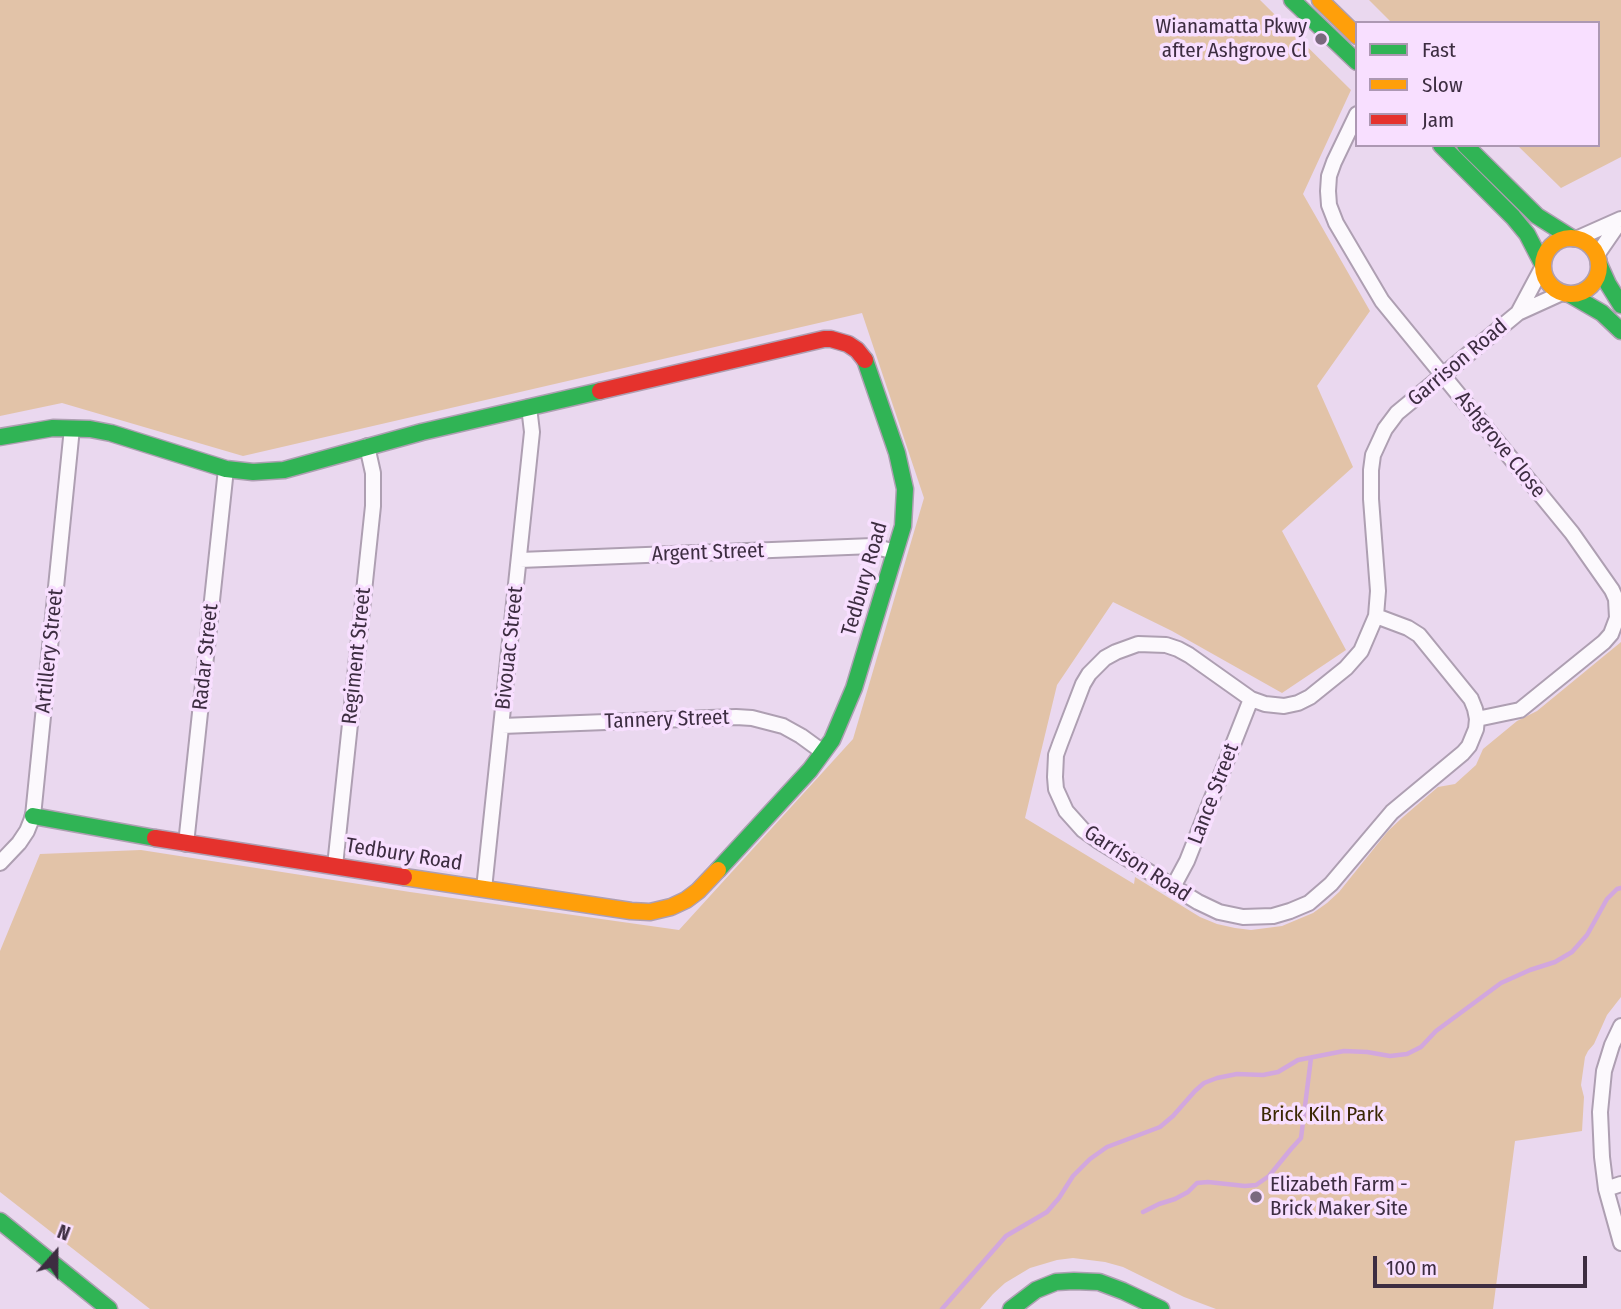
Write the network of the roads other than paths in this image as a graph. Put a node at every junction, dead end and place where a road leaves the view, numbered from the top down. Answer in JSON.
{"nodes":[{"id":1,"x":1292,"y":0,"type":"edge"},
{"id":2,"x":1320,"y":0,"type":"edge"},
{"id":3,"x":1355,"y":35,"type":"edge"},
{"id":4,"x":1355,"y":60,"type":"edge"},
{"id":5,"x":1355,"y":118,"type":"edge"},
{"id":6,"x":1443,"y":147,"type":"edge"},
{"id":7,"x":1467,"y":147,"type":"edge"},
{"id":8,"x":1621,"y":220,"type":"edge"},
{"id":9,"x":1574,"y":238,"type":"junction"},
{"id":10,"x":1598,"y":260,"type":"junction"},
{"id":11,"x":1542,"y":265,"type":"junction"},
{"id":12,"x":1567,"y":294,"type":"junction"},
{"id":13,"x":1621,"y":305,"type":"edge"},
{"id":14,"x":1518,"y":313,"type":"junction"},
{"id":15,"x":1621,"y":331,"type":"edge"},
{"id":16,"x":1443,"y":375,"type":"junction"},
{"id":17,"x":529,"y":407,"type":"junction"},
{"id":18,"x":72,"y":428,"type":"junction"},
{"id":19,"x":0,"y":437,"type":"edge"},
{"id":20,"x":367,"y":446,"type":"junction"},
{"id":21,"x":226,"y":469,"type":"junction"},
{"id":22,"x":895,"y":552,"type":"junction"},
{"id":23,"x":520,"y":560,"type":"junction"},
{"id":24,"x":1376,"y":616,"type":"junction"},
{"id":25,"x":1251,"y":699,"type":"junction"},
{"id":26,"x":1477,"y":719,"type":"junction"},
{"id":27,"x":502,"y":726,"type":"junction"},
{"id":28,"x":823,"y":752,"type":"junction"},
{"id":29,"x":33,"y":816,"type":"junction"},
{"id":30,"x":186,"y":844,"type":"junction"},
{"id":31,"x":0,"y":863,"type":"edge"},
{"id":32,"x":335,"y":866,"type":"junction"},
{"id":33,"x":1173,"y":887,"type":"junction"},
{"id":34,"x":484,"y":889,"type":"junction"},
{"id":35,"x":1621,"y":1026,"type":"edge"},
{"id":36,"x":1621,"y":1184,"type":"edge"},
{"id":37,"x":1606,"y":1189,"type":"junction"},
{"id":38,"x":0,"y":1221,"type":"edge"},
{"id":39,"x":1621,"y":1243,"type":"edge"},
{"id":40,"x":109,"y":1309,"type":"edge"},
{"id":41,"x":1011,"y":1309,"type":"edge"},
{"id":42,"x":1161,"y":1309,"type":"edge"}],
"edges":[{"from":1,"to":4,"type":"street"},
{"from":2,"to":3,"type":"street"},
{"from":5,"to":16,"type":"street","name":"Ashgrove Close"},
{"from":6,"to":11,"type":"street"},
{"from":7,"to":9,"type":"street"},
{"from":8,"to":9,"type":"street"},
{"from":8,"to":10,"type":"street"},
{"from":9,"to":10,"type":"street"},
{"from":9,"to":11,"type":"street"},
{"from":10,"to":12,"type":"street"},
{"from":10,"to":13,"type":"street"},
{"from":11,"to":12,"type":"street"},
{"from":11,"to":14,"type":"street","name":"Garrison Road"},
{"from":12,"to":14,"type":"street","name":"Garrison Road"},
{"from":12,"to":15,"type":"street"},
{"from":14,"to":16,"type":"street","name":"Garrison Road"},
{"from":16,"to":24,"type":"street","name":"Garrison Road"},
{"from":16,"to":26,"type":"street","name":"Ashgrove Close"},
{"from":17,"to":20,"type":"street","name":"Tedbury Road"},
{"from":17,"to":22,"type":"street","name":"Tedbury Road"},
{"from":17,"to":23,"type":"street","name":"Bivouac Street"},
{"from":18,"to":19,"type":"street","name":"Tedbury Road"},
{"from":18,"to":21,"type":"street","name":"Tedbury Road"},
{"from":18,"to":29,"type":"street","name":"Artillery Street"},
{"from":20,"to":21,"type":"street","name":"Tedbury Road"},
{"from":20,"to":32,"type":"street","name":"Regiment Street"},
{"from":21,"to":30,"type":"street","name":"Radar Street"},
{"from":22,"to":23,"type":"street","name":"Argent Street"},
{"from":22,"to":28,"type":"street","name":"Tedbury Road"},
{"from":23,"to":27,"type":"street","name":"Bivouac Street"},
{"from":24,"to":25,"type":"street","name":"Garrison Road"},
{"from":24,"to":26,"type":"street"},
{"from":25,"to":33,"type":"street","name":"Lance Street"},
{"from":25,"to":33,"type":"street","name":"Garrison Road"},
{"from":26,"to":33,"type":"street","name":"Garrison Road"},
{"from":27,"to":28,"type":"street","name":"Tannery Street"},
{"from":27,"to":34,"type":"street","name":"Bivouac Street"},
{"from":28,"to":34,"type":"street","name":"Tedbury Road"},
{"from":29,"to":30,"type":"street","name":"Tedbury Road"},
{"from":29,"to":31,"type":"street","name":"Artillery Street"},
{"from":30,"to":32,"type":"street","name":"Tedbury Road"},
{"from":32,"to":34,"type":"street","name":"Tedbury Road"},
{"from":35,"to":37,"type":"street"},
{"from":36,"to":37,"type":"street"},
{"from":37,"to":39,"type":"street"},
{"from":38,"to":40,"type":"street"},
{"from":41,"to":42,"type":"street"}]}
